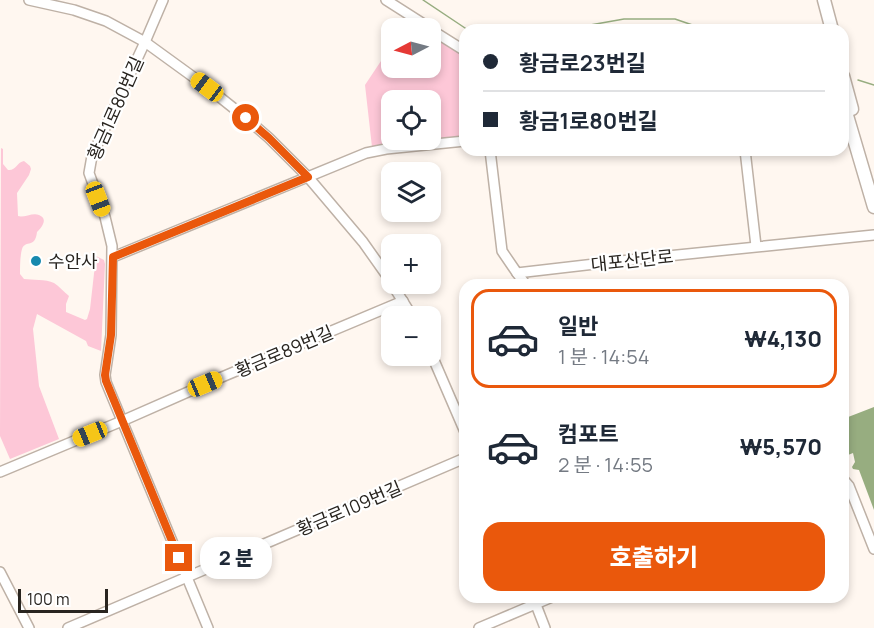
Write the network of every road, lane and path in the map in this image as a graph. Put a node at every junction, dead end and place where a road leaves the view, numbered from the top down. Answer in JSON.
{"nodes":[{"id":1,"x":29,"y":0,"type":"edge"},
{"id":2,"x":163,"y":0,"type":"edge"},
{"id":3,"x":386,"y":0,"type":"edge"},
{"id":4,"x":816,"y":0,"type":"edge"},
{"id":5,"x":824,"y":0,"type":"edge"},
{"id":6,"x":413,"y":18,"type":"edge"},
{"id":7,"x":822,"y":24,"type":"edge"},
{"id":8,"x":830,"y":24,"type":"edge"},
{"id":9,"x":441,"y":36,"type":"edge"},
{"id":10,"x":145,"y":42,"type":"junction"},
{"id":11,"x":459,"y":47,"type":"edge"},
{"id":12,"x":849,"y":96,"type":"edge"},
{"id":13,"x":849,"y":122,"type":"edge"},
{"id":14,"x":459,"y":142,"type":"edge"},
{"id":15,"x":491,"y":156,"type":"edge"},
{"id":16,"x":746,"y":156,"type":"edge"},
{"id":17,"x":308,"y":177,"type":"junction"},
{"id":18,"x":874,"y":179,"type":"edge"},
{"id":19,"x":874,"y":207,"type":"edge"},
{"id":20,"x":874,"y":235,"type":"edge"},
{"id":21,"x":756,"y":246,"type":"junction"},
{"id":22,"x":113,"y":257,"type":"junction"},
{"id":23,"x":381,"y":267,"type":"edge"},
{"id":24,"x":517,"y":273,"type":"junction"},
{"id":25,"x":522,"y":279,"type":"edge"},
{"id":26,"x":399,"y":294,"type":"edge"},
{"id":27,"x":403,"y":301,"type":"junction"},
{"id":28,"x":406,"y":306,"type":"edge"},
{"id":29,"x":436,"y":366,"type":"edge"},
{"id":30,"x":459,"y":418,"type":"edge"},
{"id":31,"x":122,"y":421,"type":"junction"},
{"id":32,"x":459,"y":461,"type":"edge"},
{"id":33,"x":0,"y":472,"type":"edge"},
{"id":34,"x":849,"y":486,"type":"edge"},
{"id":35,"x":874,"y":549,"type":"edge"},
{"id":36,"x":0,"y":572,"type":"edge"},
{"id":37,"x":188,"y":578,"type":"junction"},
{"id":38,"x":530,"y":603,"type":"edge"},
{"id":39,"x":535,"y":603,"type":"edge"},
{"id":40,"x":29,"y":628,"type":"edge"},
{"id":41,"x":68,"y":628,"type":"edge"},
{"id":42,"x":208,"y":628,"type":"edge"},
{"id":43,"x":479,"y":628,"type":"edge"},
{"id":44,"x":545,"y":628,"type":"edge"}],
"edges":[{"from":1,"to":10,"type":"street"},
{"from":2,"to":10,"type":"street","name":"황금1로80번길"},
{"from":3,"to":6,"type":"street"},
{"from":4,"to":7,"type":"main road"},
{"from":5,"to":8,"type":"main road"},
{"from":9,"to":11,"type":"street"},
{"from":10,"to":17,"type":"street"},
{"from":10,"to":22,"type":"street","name":"황금1로80번길"},
{"from":12,"to":18,"type":"main road"},
{"from":13,"to":19,"type":"main road"},
{"from":14,"to":17,"type":"street"},
{"from":15,"to":24,"type":"street"},
{"from":16,"to":21,"type":"street"},
{"from":17,"to":22,"type":"street"},
{"from":17,"to":23,"type":"street"},
{"from":20,"to":21,"type":"street","name":"대포산단로"},
{"from":21,"to":24,"type":"street","name":"대포산단로"},
{"from":22,"to":31,"type":"street","name":"황금1로80번길"},
{"from":24,"to":25,"type":"street"},
{"from":26,"to":27,"type":"street"},
{"from":27,"to":28,"type":"street"},
{"from":27,"to":31,"type":"street","name":"황금로89번길"},
{"from":29,"to":30,"type":"street"},
{"from":31,"to":33,"type":"street","name":"황금로89번길"},
{"from":31,"to":37,"type":"street","name":"황금1로80번길"},
{"from":32,"to":37,"type":"street","name":"황금로109번길"},
{"from":34,"to":35,"type":"street"},
{"from":36,"to":40,"type":"street"},
{"from":37,"to":41,"type":"street","name":"황금로109번길"},
{"from":37,"to":42,"type":"street","name":"황금1로80번길"},
{"from":38,"to":43,"type":"street"},
{"from":39,"to":44,"type":"street"}]}
